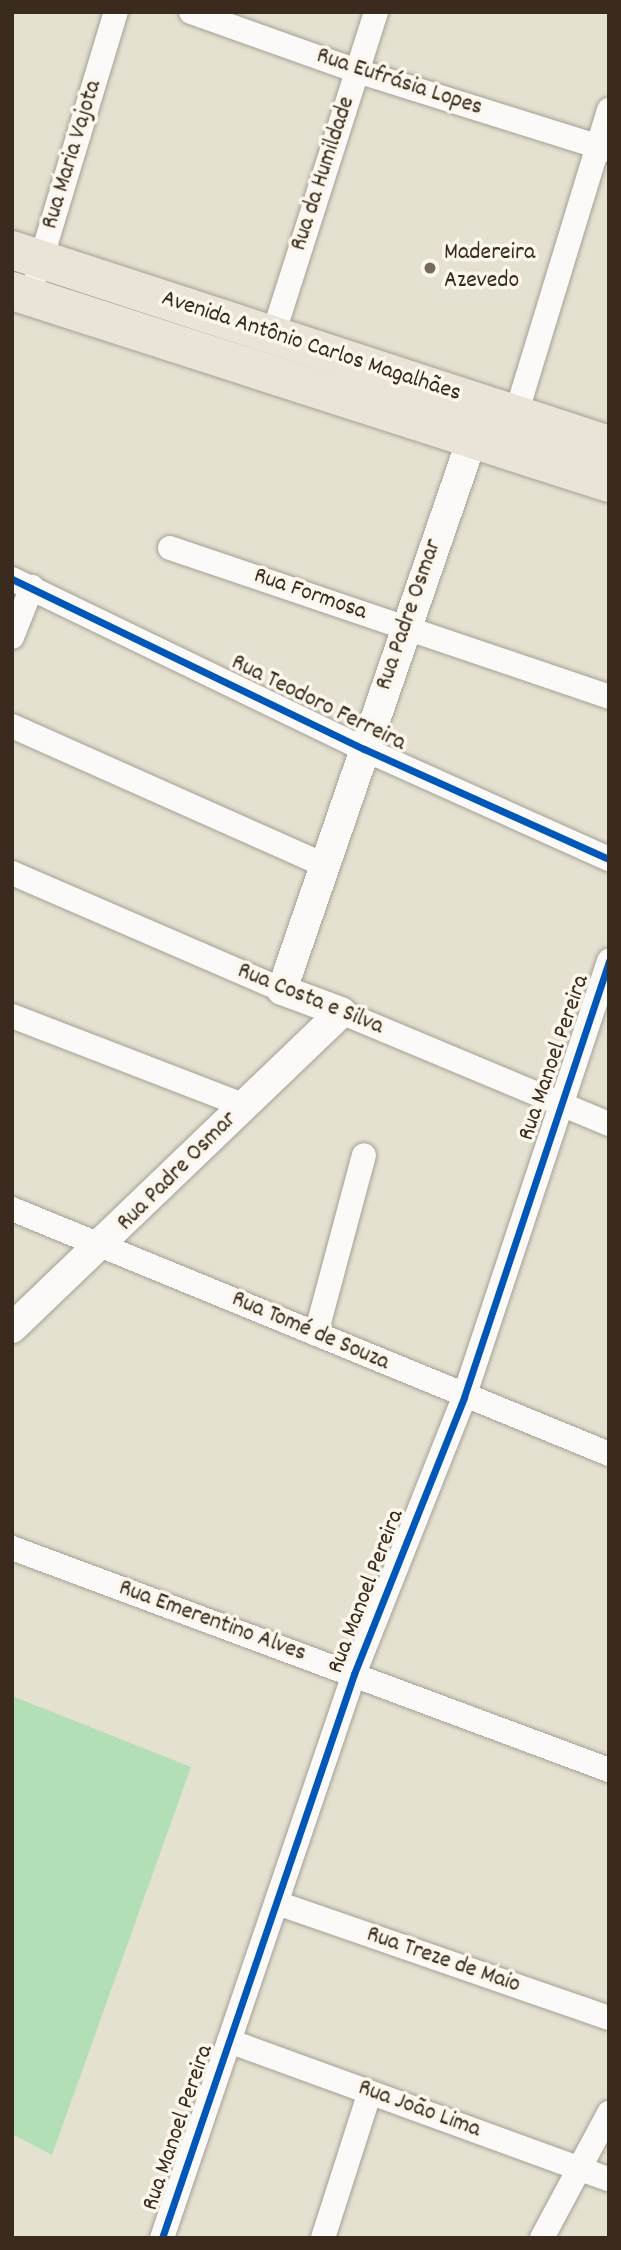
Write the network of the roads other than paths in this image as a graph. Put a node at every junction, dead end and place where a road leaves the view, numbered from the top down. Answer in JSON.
{"nodes":[{"id":1,"x":116,"y":12,"type":"edge"},
{"id":2,"x":191,"y":12,"type":"edge"},
{"id":3,"x":376,"y":12,"type":"edge"},
{"id":4,"x":357,"y":71,"type":"junction"},
{"id":5,"x":609,"y":110,"type":"edge"},
{"id":6,"x":603,"y":148,"type":"edge"},
{"id":7,"x":27,"y":255,"type":"edge"},
{"id":8,"x":21,"y":294,"type":"edge"},
{"id":9,"x":273,"y":335,"type":"junction"},
{"id":10,"x":516,"y":414,"type":"junction"},
{"id":11,"x":472,"y":439,"type":"junction"},
{"id":12,"x":609,"y":445,"type":"edge"},
{"id":13,"x":609,"y":484,"type":"edge"},
{"id":14,"x":170,"y":548,"type":"dead end"},
{"id":15,"x":22,"y":583,"type":"edge"},
{"id":16,"x":404,"y":627,"type":"junction"},
{"id":17,"x":12,"y":638,"type":"edge"},
{"id":18,"x":609,"y":697,"type":"edge"},
{"id":19,"x":12,"y":726,"type":"edge"},
{"id":20,"x":364,"y":749,"type":"junction"},
{"id":21,"x":609,"y":859,"type":"edge"},
{"id":22,"x":324,"y":865,"type":"junction"},
{"id":23,"x":12,"y":873,"type":"edge"},
{"id":24,"x":609,"y":960,"type":"edge"},
{"id":25,"x":282,"y":990,"type":"junction"},
{"id":26,"x":341,"y":1012,"type":"junction"},
{"id":27,"x":12,"y":1016,"type":"edge"},
{"id":28,"x":559,"y":1104,"type":"junction"},
{"id":29,"x":245,"y":1106,"type":"junction"},
{"id":30,"x":609,"y":1124,"type":"edge"},
{"id":31,"x":364,"y":1155,"type":"dead end"},
{"id":32,"x":12,"y":1209,"type":"edge"},
{"id":33,"x":104,"y":1245,"type":"junction"},
{"id":34,"x":12,"y":1328,"type":"edge"},
{"id":35,"x":316,"y":1334,"type":"junction"},
{"id":36,"x":464,"y":1397,"type":"junction"},
{"id":37,"x":609,"y":1454,"type":"edge"},
{"id":38,"x":12,"y":1548,"type":"edge"},
{"id":39,"x":354,"y":1674,"type":"junction"},
{"id":40,"x":609,"y":1770,"type":"edge"},
{"id":41,"x":276,"y":1903,"type":"junction"},
{"id":42,"x":609,"y":2018,"type":"edge"},
{"id":43,"x":229,"y":2041,"type":"junction"},
{"id":44,"x":370,"y":2092,"type":"junction"},
{"id":45,"x":609,"y":2113,"type":"edge"},
{"id":46,"x":580,"y":2168,"type":"junction"},
{"id":47,"x":609,"y":2179,"type":"edge"},
{"id":48,"x":162,"y":2238,"type":"edge"},
{"id":49,"x":323,"y":2238,"type":"edge"},
{"id":50,"x":542,"y":2238,"type":"edge"}],
"edges":[{"from":1,"to":7,"type":"street","name":"Rua Maria Vajota"},
{"from":2,"to":4,"type":"street","name":"Rua Eufrásia Lopes"},
{"from":3,"to":4,"type":"street","name":"Rua da Humildade"},
{"from":4,"to":6,"type":"street","name":"Rua Eufrásia Lopes"},
{"from":4,"to":9,"type":"street","name":"Rua da Humildade"},
{"from":5,"to":6,"type":"street"},
{"from":6,"to":10,"type":"street"},
{"from":7,"to":8,"type":"street","name":"Rua Maria Vajota"},
{"from":7,"to":9,"type":"main road","name":"Avenida Antônio Carlos Magalhães"},
{"from":8,"to":11,"type":"main road","name":"Avenida Antônio Carlos Magalhães"},
{"from":9,"to":10,"type":"main road","name":"Avenida Antônio Carlos Magalhães"},
{"from":10,"to":12,"type":"main road","name":"Avenida Antônio Carlos Magalhães"},
{"from":11,"to":13,"type":"main road","name":"Avenida Antônio Carlos Magalhães"},
{"from":11,"to":16,"type":"street","name":"Rua Padre Osmar"},
{"from":14,"to":16,"type":"street","name":"Rua Formosa"},
{"from":15,"to":17,"type":"street"},
{"from":15,"to":20,"type":"street","name":"Rua Teodoro Ferreira"},
{"from":16,"to":18,"type":"street","name":"Rua Formosa"},
{"from":16,"to":20,"type":"street","name":"Rua Padre Osmar"},
{"from":19,"to":22,"type":"street"},
{"from":20,"to":21,"type":"street","name":"Rua Teodoro Ferreira"},
{"from":20,"to":22,"type":"street","name":"Rua Padre Osmar"},
{"from":22,"to":25,"type":"street","name":"Rua Padre Osmar"},
{"from":23,"to":25,"type":"street","name":"Rua Costa e Silva"},
{"from":24,"to":28,"type":"street","name":"Rua Manoel Pereira"},
{"from":25,"to":26,"type":"street","name":"Rua Costa e Silva"},
{"from":26,"to":28,"type":"street","name":"Rua Costa e Silva"},
{"from":26,"to":29,"type":"street","name":"Rua Padre Osmar"},
{"from":27,"to":29,"type":"street"},
{"from":28,"to":30,"type":"street","name":"Rua Costa e Silva"},
{"from":28,"to":36,"type":"street","name":"Rua Manoel Pereira"},
{"from":29,"to":33,"type":"street","name":"Rua Padre Osmar"},
{"from":31,"to":35,"type":"street"},
{"from":32,"to":33,"type":"street","name":"Rua Tomé de Souza"},
{"from":33,"to":34,"type":"street","name":"Rua Padre Osmar"},
{"from":33,"to":35,"type":"street","name":"Rua Tomé de Souza"},
{"from":35,"to":36,"type":"street","name":"Rua Tomé de Souza"},
{"from":36,"to":37,"type":"street","name":"Rua Tomé de Souza"},
{"from":36,"to":39,"type":"street","name":"Rua Manoel Pereira"},
{"from":38,"to":39,"type":"street","name":"Rua Emerentino Alves"},
{"from":39,"to":40,"type":"street","name":"Rua Emerentino Alves"},
{"from":39,"to":41,"type":"street","name":"Rua Manoel Pereira"},
{"from":41,"to":42,"type":"street","name":"Rua Treze de Maio"},
{"from":41,"to":43,"type":"street","name":"Rua Manoel Pereira"},
{"from":43,"to":44,"type":"street","name":"Rua João Lima"},
{"from":43,"to":48,"type":"street","name":"Rua Manoel Pereira"},
{"from":44,"to":46,"type":"street","name":"Rua João Lima"},
{"from":44,"to":49,"type":"street"},
{"from":45,"to":46,"type":"street"},
{"from":46,"to":47,"type":"street","name":"Rua João Lima"},
{"from":46,"to":50,"type":"street"}]}
